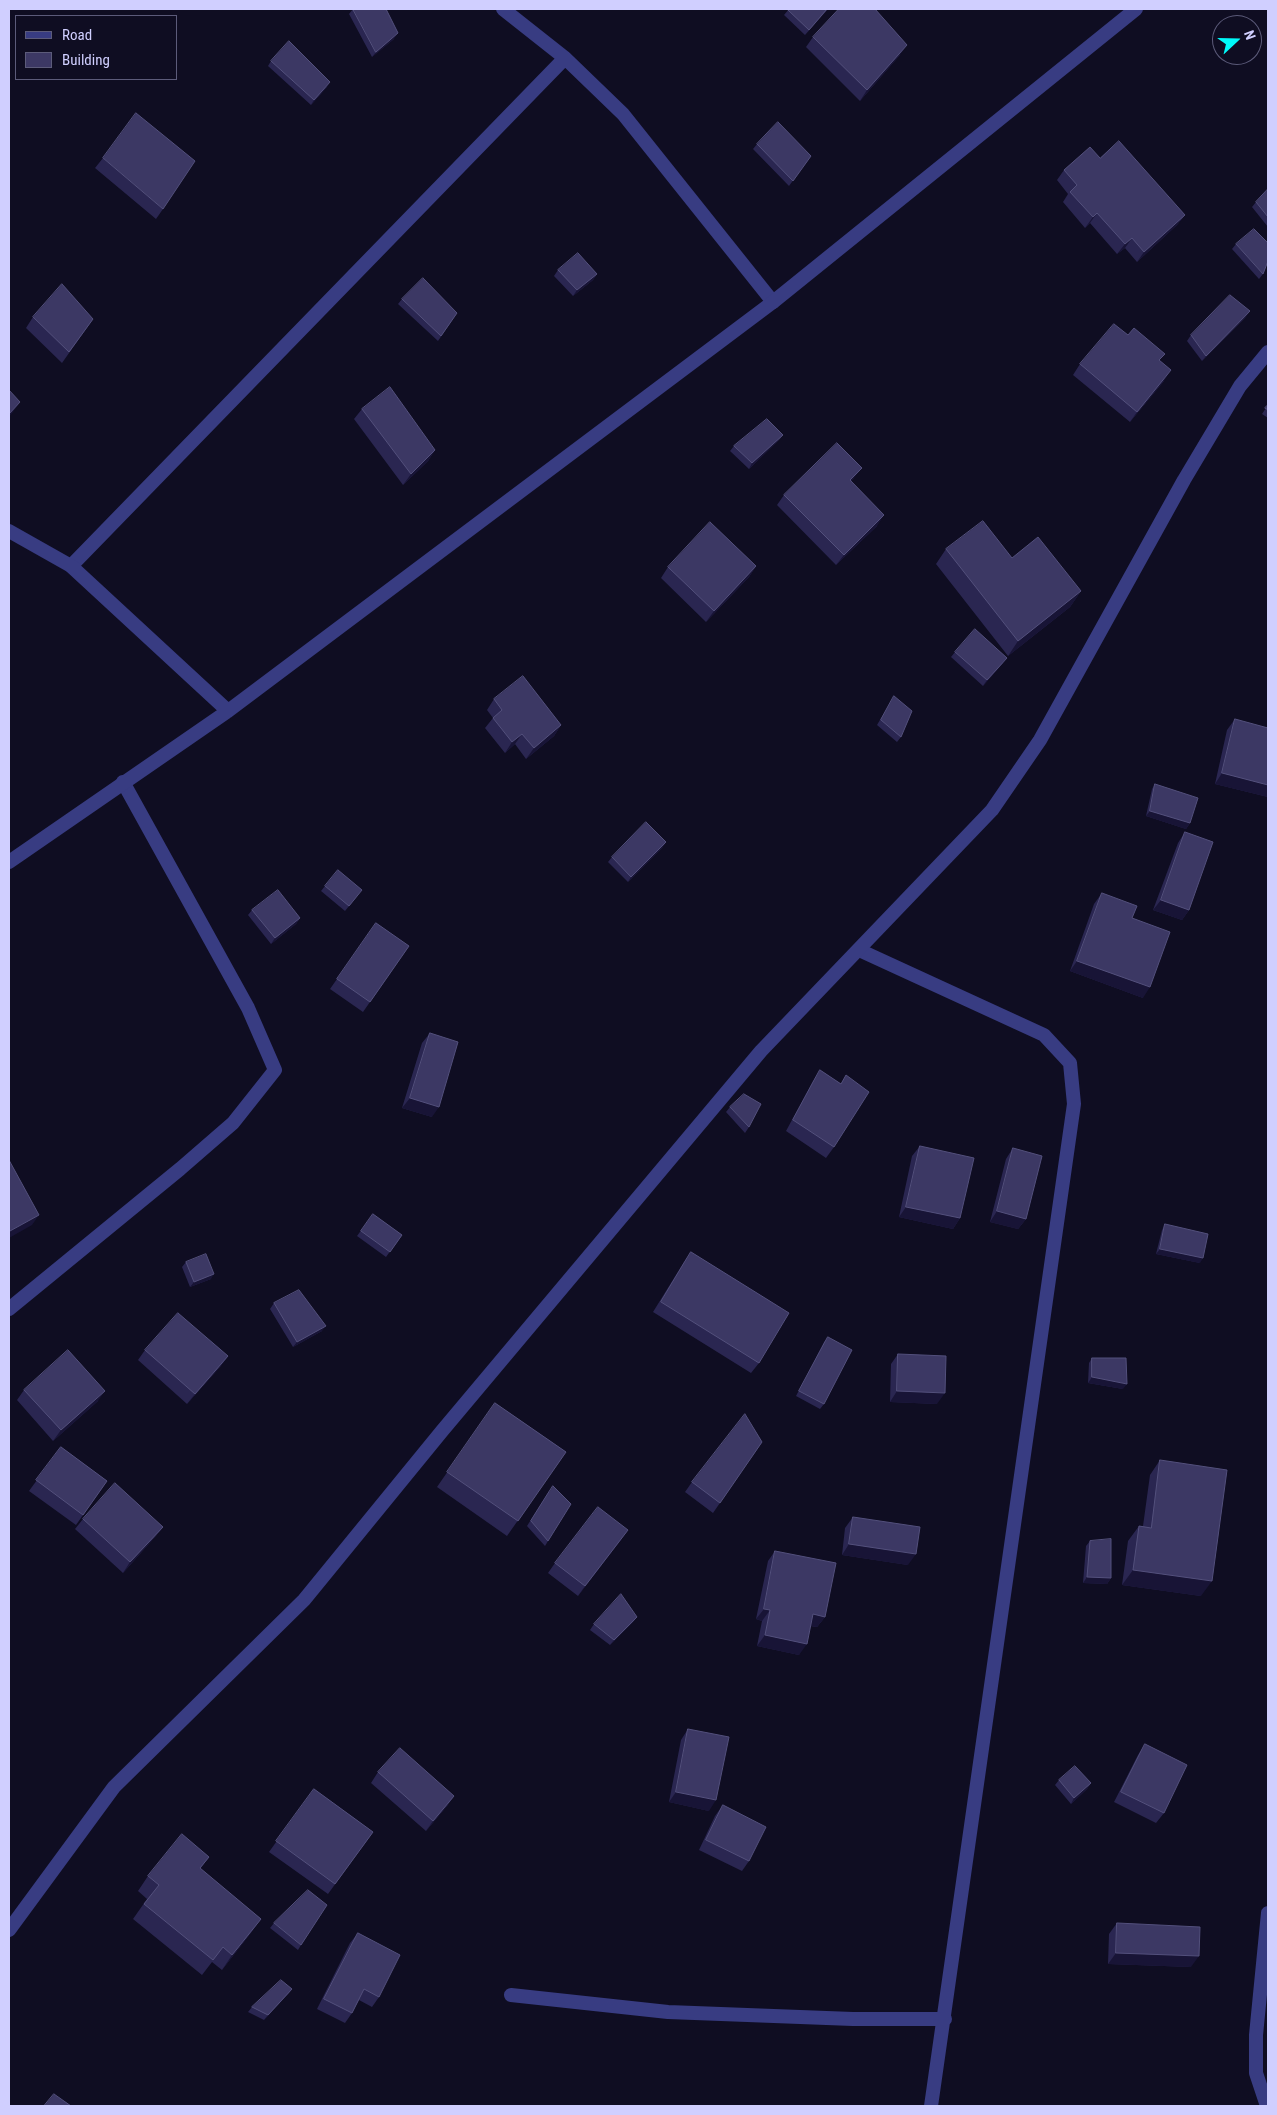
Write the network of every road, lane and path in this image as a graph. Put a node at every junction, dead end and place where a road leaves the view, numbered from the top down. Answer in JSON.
{"nodes":[{"id":1,"x":503,"y":9,"type":"edge"},
{"id":2,"x":1136,"y":9,"type":"edge"},
{"id":3,"x":565,"y":58,"type":"junction"},
{"id":4,"x":773,"y":302,"type":"junction"},
{"id":5,"x":1268,"y":352,"type":"edge"},
{"id":6,"x":9,"y":530,"type":"edge"},
{"id":7,"x":71,"y":566,"type":"junction"},
{"id":8,"x":228,"y":712,"type":"junction"},
{"id":9,"x":123,"y":782,"type":"junction"},
{"id":10,"x":9,"y":862,"type":"edge"},
{"id":11,"x":859,"y":950,"type":"junction"},
{"id":12,"x":9,"y":1310,"type":"edge"},
{"id":13,"x":1268,"y":1913,"type":"edge"},
{"id":14,"x":9,"y":1930,"type":"edge"},
{"id":15,"x":511,"y":1995,"type":"dead end"},
{"id":16,"x":945,"y":2019,"type":"junction"},
{"id":17,"x":931,"y":2106,"type":"edge"},
{"id":18,"x":1267,"y":2106,"type":"edge"}],
"edges":[{"from":1,"to":3,"type":"street"},
{"from":2,"to":4,"type":"street"},
{"from":3,"to":4,"type":"street"},
{"from":3,"to":7,"type":"street"},
{"from":4,"to":8,"type":"street"},
{"from":5,"to":11,"type":"street"},
{"from":6,"to":7,"type":"street"},
{"from":7,"to":8,"type":"street"},
{"from":8,"to":9,"type":"street"},
{"from":9,"to":10,"type":"street"},
{"from":9,"to":12,"type":"street"},
{"from":11,"to":14,"type":"street"},
{"from":11,"to":16,"type":"street"},
{"from":13,"to":18,"type":"street"},
{"from":15,"to":16,"type":"street"},
{"from":16,"to":17,"type":"street"}]}
